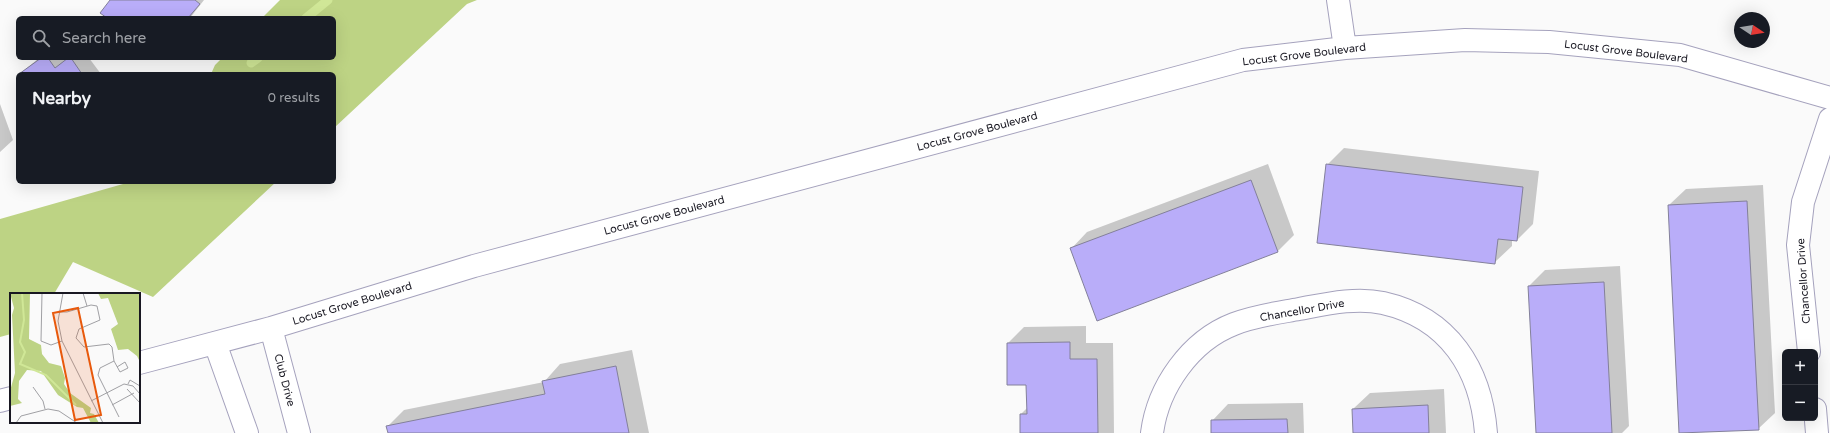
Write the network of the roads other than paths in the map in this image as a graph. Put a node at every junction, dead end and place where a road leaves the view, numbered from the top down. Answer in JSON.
{"nodes":[{"id":1,"x":1338,"y":0,"type":"edge"},
{"id":2,"x":1345,"y":48,"type":"junction"},
{"id":3,"x":1830,"y":98,"type":"edge"},
{"id":4,"x":1830,"y":119,"type":"edge"},
{"id":5,"x":271,"y":328,"type":"junction"},
{"id":6,"x":215,"y":343,"type":"junction"},
{"id":7,"x":1809,"y":349,"type":"edge"},
{"id":8,"x":140,"y":363,"type":"edge"},
{"id":9,"x":10,"y":398,"type":"edge"},
{"id":10,"x":0,"y":401,"type":"edge"},
{"id":11,"x":1816,"y":421,"type":"edge"},
{"id":12,"x":247,"y":433,"type":"edge"},
{"id":13,"x":299,"y":433,"type":"edge"},
{"id":14,"x":1152,"y":433,"type":"edge"},
{"id":15,"x":1486,"y":433,"type":"edge"},
{"id":16,"x":1818,"y":433,"type":"edge"}],
"edges":[{"from":1,"to":2,"type":"street"},
{"from":2,"to":3,"type":"street","name":"Locust Grove Boulevard"},
{"from":2,"to":5,"type":"street","name":"Locust Grove Boulevard"},
{"from":4,"to":7,"type":"street","name":"Chancellor Drive"},
{"from":5,"to":6,"type":"street","name":"Locust Grove Boulevard"},
{"from":5,"to":13,"type":"street","name":"Club Drive"},
{"from":6,"to":8,"type":"street","name":"Locust Grove Boulevard"},
{"from":6,"to":12,"type":"street"},
{"from":9,"to":10,"type":"street"},
{"from":11,"to":16,"type":"street"},
{"from":14,"to":15,"type":"street","name":"Chancellor Drive"}]}
